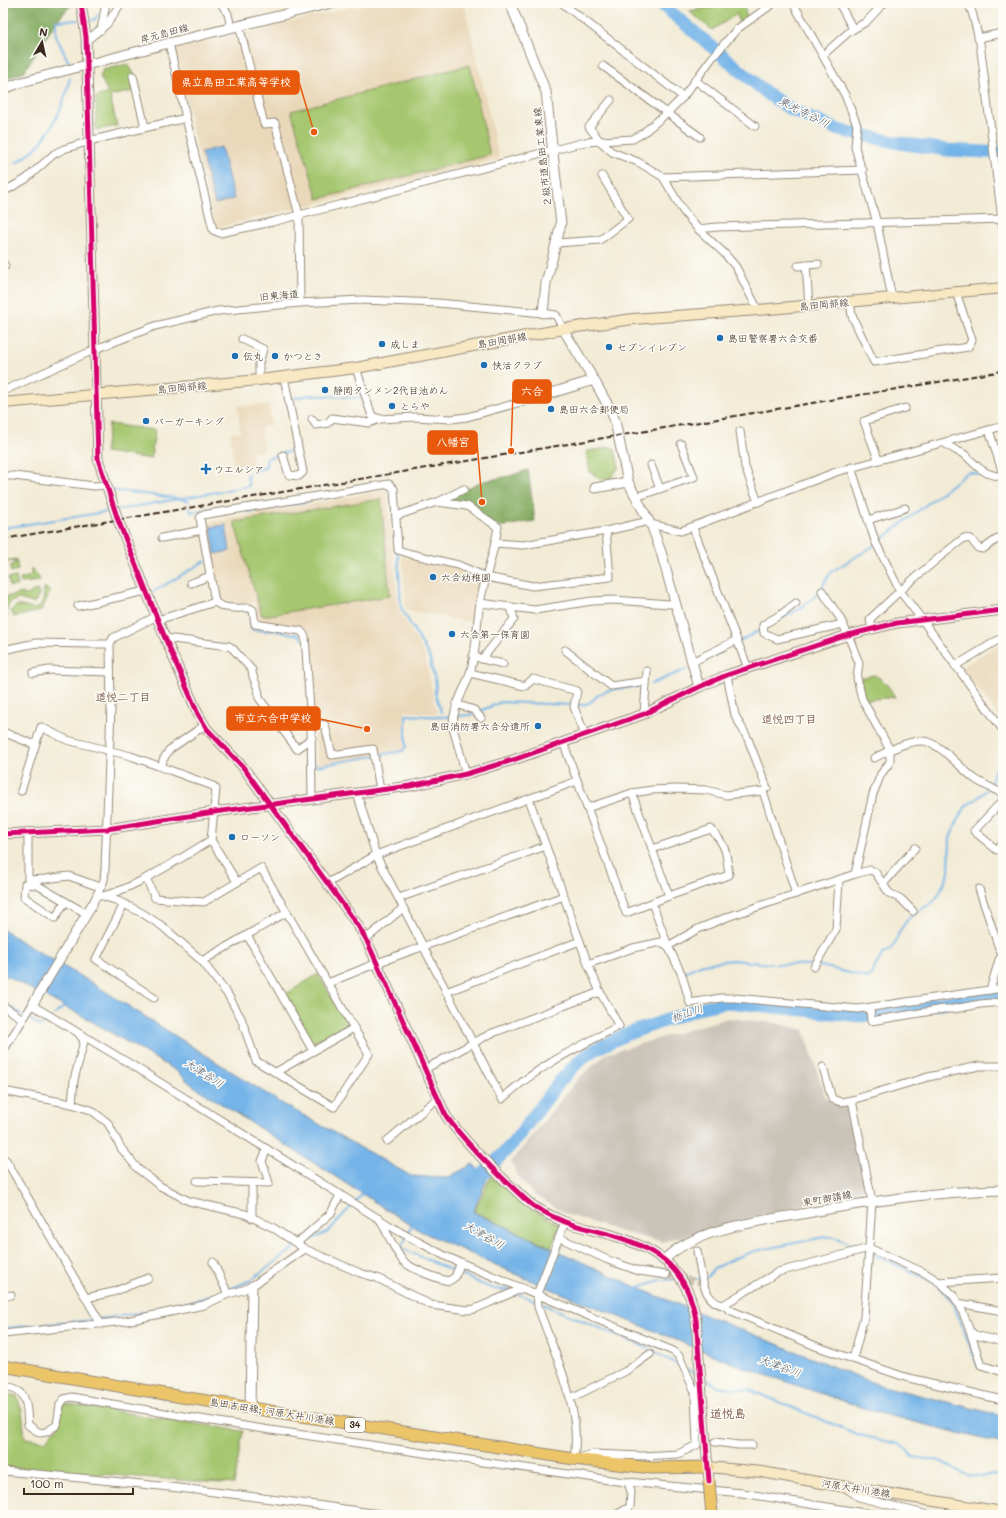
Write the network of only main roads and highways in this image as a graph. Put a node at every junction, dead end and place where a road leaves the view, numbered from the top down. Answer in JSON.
{"nodes":[{"id":1,"x":1003,"y":288,"type":"edge"},
{"id":2,"x":3,"y":403,"type":"edge"},
{"id":3,"x":3,"y":1366,"type":"edge"},
{"id":4,"x":708,"y":1467,"type":"joint"},
{"id":5,"x":709,"y":1482,"type":"road end"},
{"id":6,"x":1003,"y":1512,"type":"edge"},
{"id":7,"x":712,"y":1515,"type":"edge"}],
"edges":[{"from":1,"to":2,"type":"main road","name":"島田岡部線"},
{"from":3,"to":4,"type":"main road","name":"島田吉田線; 河原大井川港線","number":"34"},
{"from":4,"to":6,"type":"main road","name":"河原大井川港線"},
{"from":5,"to":7,"type":"main road","bridge":true}]}
